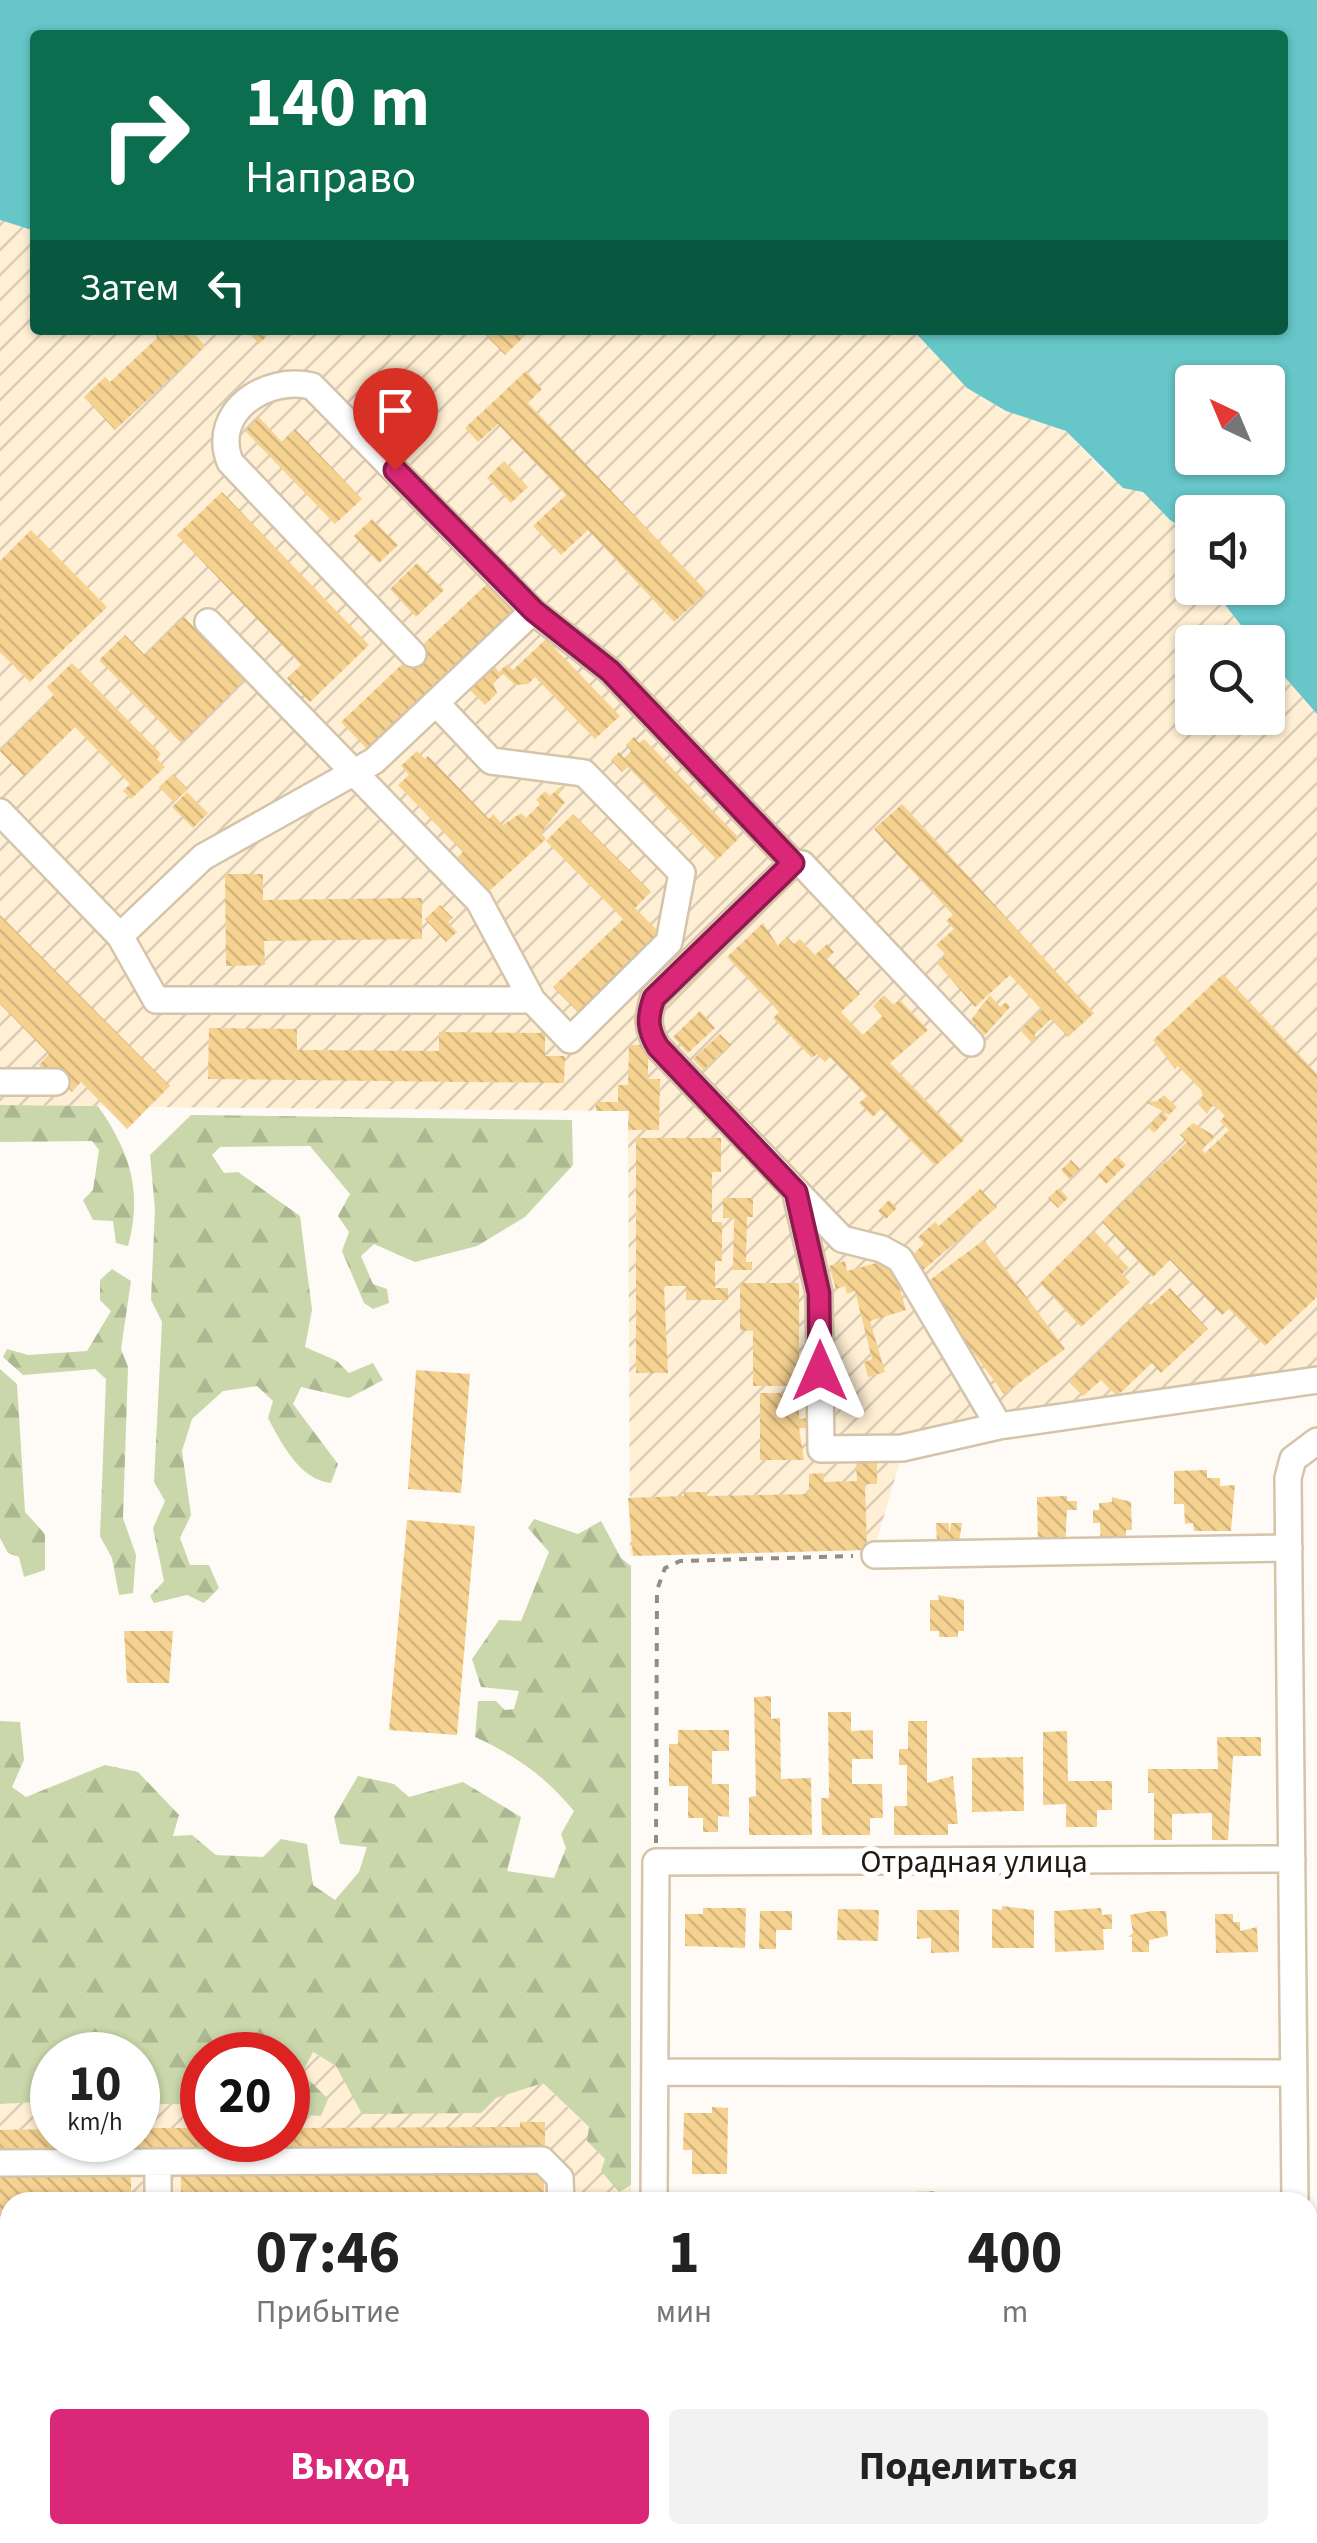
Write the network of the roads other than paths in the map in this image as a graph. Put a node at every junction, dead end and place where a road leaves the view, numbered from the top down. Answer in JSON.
{"nodes":[{"id":1,"x":534,"y":611,"type":"junction"},
{"id":2,"x":208,"y":622,"type":"dead end"},
{"id":3,"x":413,"y":654,"type":"dead end"},
{"id":4,"x":436,"y":703,"type":"junction"},
{"id":5,"x":354,"y":772,"type":"junction"},
{"id":6,"x":0,"y":812,"type":"edge"},
{"id":7,"x":793,"y":863,"type":"junction"},
{"id":8,"x":120,"y":936,"type":"junction"},
{"id":9,"x":532,"y":1000,"type":"junction"},
{"id":10,"x":971,"y":1043,"type":"dead end"},
{"id":11,"x":0,"y":1082,"type":"edge"},
{"id":12,"x":56,"y":1082,"type":"dead end"},
{"id":13,"x":796,"y":1192,"type":"junction"},
{"id":14,"x":1317,"y":1380,"type":"edge"},
{"id":15,"x":999,"y":1426,"type":"junction"},
{"id":16,"x":1317,"y":1441,"type":"edge"},
{"id":17,"x":1289,"y":1548,"type":"junction"},
{"id":18,"x":875,"y":1556,"type":"road end"},
{"id":19,"x":1292,"y":1859,"type":"junction"},
{"id":20,"x":655,"y":2072,"type":"junction"},
{"id":21,"x":1294,"y":2073,"type":"junction"},
{"id":22,"x":158,"y":2162,"type":"joint"},
{"id":23,"x":160,"y":2162,"type":"edge"},
{"id":24,"x":0,"y":2163,"type":"edge"},
{"id":25,"x":158,"y":2192,"type":"edge"},
{"id":26,"x":561,"y":2192,"type":"edge"},
{"id":27,"x":654,"y":2192,"type":"edge"},
{"id":28,"x":1295,"y":2192,"type":"edge"}],
"edges":[{"from":1,"to":3,"type":"street"},
{"from":1,"to":4,"type":"street"},
{"from":1,"to":7,"type":"street"},
{"from":2,"to":5,"type":"street"},
{"from":4,"to":5,"type":"street"},
{"from":4,"to":9,"type":"street"},
{"from":5,"to":8,"type":"street"},
{"from":5,"to":9,"type":"street"},
{"from":6,"to":8,"type":"street"},
{"from":7,"to":10,"type":"street"},
{"from":7,"to":13,"type":"street"},
{"from":8,"to":9,"type":"street"},
{"from":11,"to":12,"type":"street"},
{"from":13,"to":15,"type":"street"},
{"from":13,"to":15,"type":"street"},
{"from":14,"to":15,"type":"street"},
{"from":16,"to":17,"type":"street"},
{"from":17,"to":18,"type":"street"},
{"from":17,"to":19,"type":"street"},
{"from":19,"to":20,"type":"street","name":"Отрадная улица"},
{"from":19,"to":21,"type":"street"},
{"from":20,"to":21,"type":"street"},
{"from":20,"to":27,"type":"street"},
{"from":21,"to":28,"type":"street"},
{"from":22,"to":24,"type":"street"},
{"from":22,"to":25,"type":"street"},
{"from":23,"to":26,"type":"street"}]}
